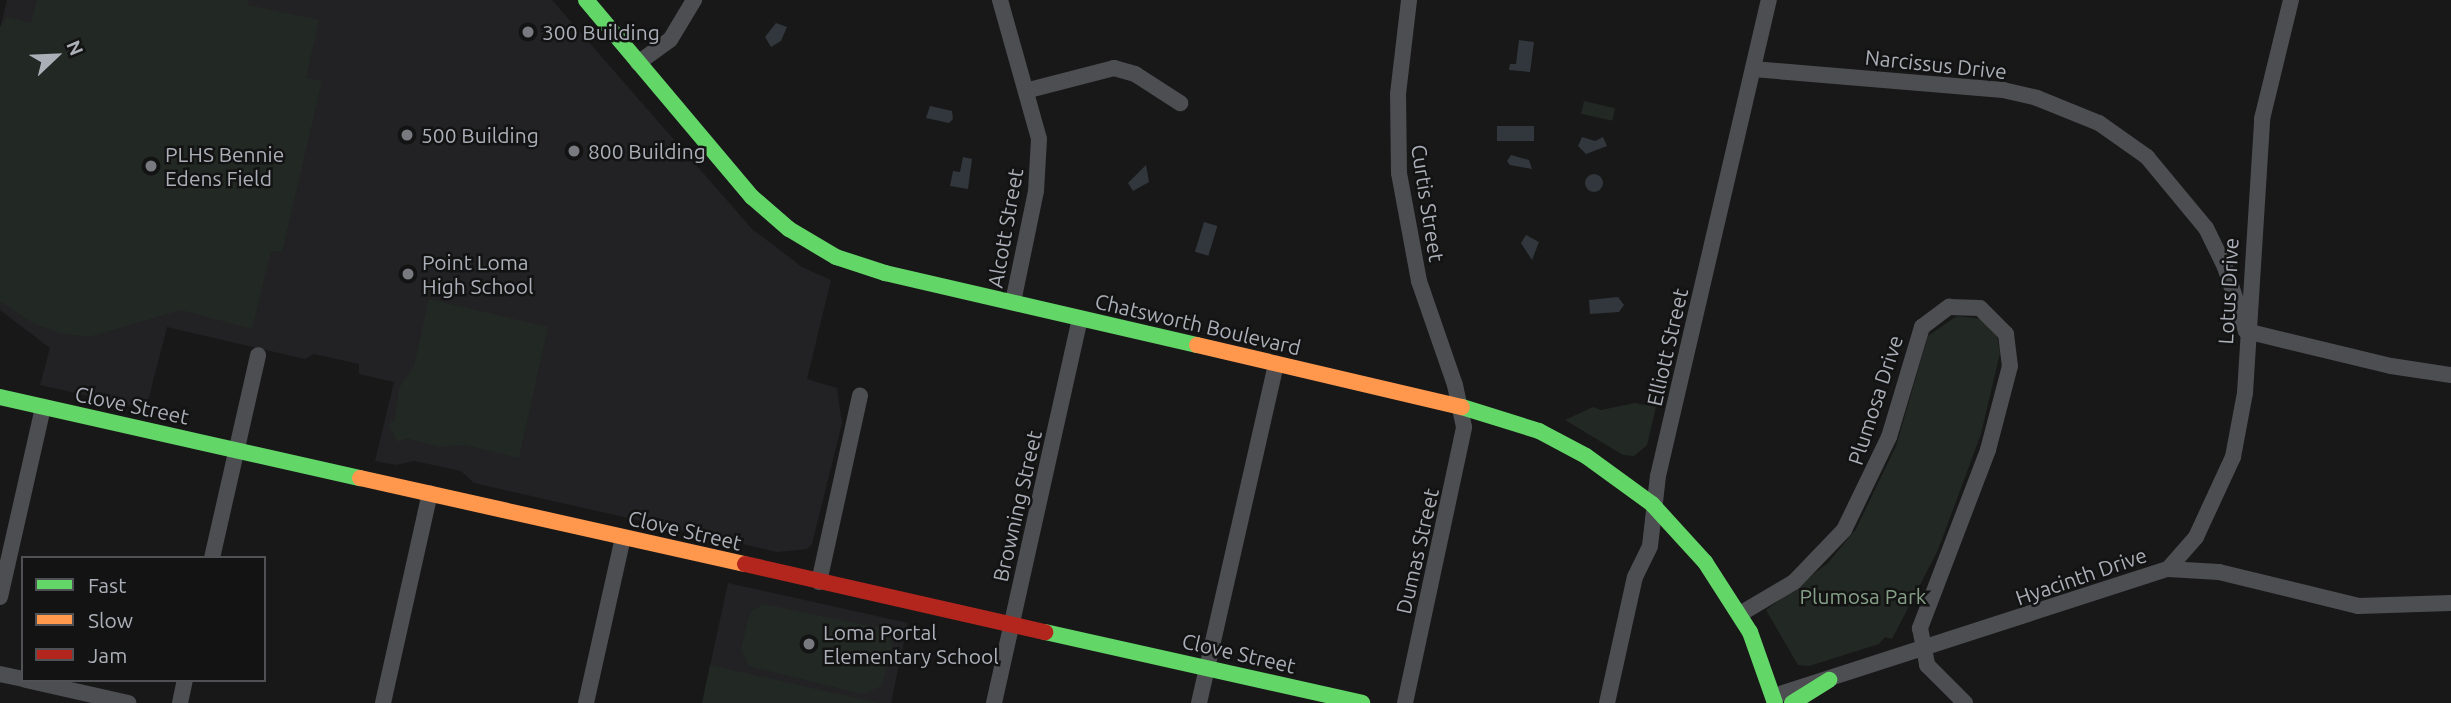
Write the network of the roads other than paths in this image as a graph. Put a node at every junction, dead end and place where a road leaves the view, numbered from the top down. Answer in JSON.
{"nodes":[{"id":1,"x":586,"y":0,"type":"edge"},
{"id":2,"x":694,"y":0,"type":"edge"},
{"id":3,"x":1000,"y":0,"type":"edge"},
{"id":4,"x":1409,"y":0,"type":"edge"},
{"id":5,"x":1769,"y":0,"type":"edge"},
{"id":6,"x":2291,"y":0,"type":"edge"},
{"id":7,"x":638,"y":62,"type":"junction"},
{"id":8,"x":1753,"y":69,"type":"junction"},
{"id":9,"x":1028,"y":90,"type":"junction"},
{"id":10,"x":1180,"y":103,"type":"dead end"},
{"id":11,"x":1013,"y":302,"type":"junction"},
{"id":12,"x":1080,"y":318,"type":"junction"},
{"id":13,"x":2246,"y":331,"type":"junction"},
{"id":14,"x":258,"y":355,"type":"dead end"},
{"id":15,"x":1276,"y":363,"type":"junction"},
{"id":16,"x":2451,"y":375,"type":"edge"},
{"id":17,"x":860,"y":395,"type":"dead end"},
{"id":18,"x":0,"y":397,"type":"edge"},
{"id":19,"x":43,"y":407,"type":"junction"},
{"id":20,"x":1461,"y":407,"type":"junction"},
{"id":21,"x":236,"y":449,"type":"junction"},
{"id":22,"x":430,"y":494,"type":"junction"},
{"id":23,"x":1653,"y":504,"type":"junction"},
{"id":24,"x":623,"y":537,"type":"junction"},
{"id":25,"x":212,"y":556,"type":"edge"},
{"id":26,"x":2168,"y":569,"type":"junction"},
{"id":27,"x":819,"y":582,"type":"junction"},
{"id":28,"x":0,"y":597,"type":"edge"},
{"id":29,"x":2451,"y":603,"type":"edge"},
{"id":30,"x":1740,"y":614,"type":"junction"},
{"id":31,"x":1012,"y":624,"type":"junction"},
{"id":32,"x":1922,"y":651,"type":"junction"},
{"id":33,"x":1207,"y":667,"type":"junction"},
{"id":34,"x":0,"y":674,"type":"edge"},
{"id":35,"x":21,"y":679,"type":"edge"},
{"id":36,"x":1829,"y":680,"type":"junction"},
{"id":37,"x":34,"y":682,"type":"edge"},
{"id":38,"x":185,"y":682,"type":"edge"},
{"id":39,"x":1774,"y":699,"type":"edge"},
{"id":40,"x":128,"y":703,"type":"edge"},
{"id":41,"x":180,"y":703,"type":"edge"},
{"id":42,"x":383,"y":703,"type":"edge"},
{"id":43,"x":586,"y":703,"type":"edge"},
{"id":44,"x":994,"y":703,"type":"edge"},
{"id":45,"x":1199,"y":703,"type":"edge"},
{"id":46,"x":1362,"y":703,"type":"edge"},
{"id":47,"x":1405,"y":703,"type":"edge"},
{"id":48,"x":1607,"y":703,"type":"edge"},
{"id":49,"x":1792,"y":703,"type":"edge"},
{"id":50,"x":1965,"y":703,"type":"edge"}],
"edges":[{"from":1,"to":7,"type":"main road","name":"Chatsworth Boulevard"},
{"from":2,"to":7,"type":"street"},
{"from":3,"to":9,"type":"street","name":"Alcott Street"},
{"from":4,"to":20,"type":"street","name":"Curtis Street"},
{"from":5,"to":8,"type":"street","name":"Elliott Street"},
{"from":6,"to":13,"type":"street","name":"Lotus Drive"},
{"from":7,"to":11,"type":"main road","name":"Chatsworth Boulevard"},
{"from":8,"to":13,"type":"street","name":"Narcissus Drive"},
{"from":8,"to":23,"type":"street","name":"Elliott Street"},
{"from":9,"to":10,"type":"street"},
{"from":9,"to":11,"type":"street","name":"Alcott Street"},
{"from":11,"to":12,"type":"main road","name":"Chatsworth Boulevard"},
{"from":12,"to":15,"type":"main road","name":"Chatsworth Boulevard"},
{"from":12,"to":31,"type":"street","name":"Browning Street"},
{"from":13,"to":16,"type":"street"},
{"from":13,"to":26,"type":"street","name":"Lotus Drive"},
{"from":14,"to":21,"type":"street"},
{"from":15,"to":20,"type":"main road","name":"Chatsworth Boulevard"},
{"from":15,"to":33,"type":"street"},
{"from":17,"to":27,"type":"street"},
{"from":18,"to":19,"type":"main road","name":"Clove Street"},
{"from":19,"to":21,"type":"main road","name":"Clove Street"},
{"from":19,"to":28,"type":"street"},
{"from":20,"to":23,"type":"main road","name":"Chatsworth Boulevard"},
{"from":20,"to":47,"type":"street","name":"Dumas Street"},
{"from":21,"to":22,"type":"main road","name":"Clove Street"},
{"from":21,"to":25,"type":"street"},
{"from":22,"to":24,"type":"main road","name":"Clove Street"},
{"from":22,"to":42,"type":"street"},
{"from":23,"to":30,"type":"main road","name":"Chatsworth Boulevard"},
{"from":23,"to":48,"type":"street","name":"Elliott Street"},
{"from":24,"to":27,"type":"main road","name":"Clove Street"},
{"from":24,"to":43,"type":"street"},
{"from":26,"to":29,"type":"street","name":"Hyacinth Drive"},
{"from":26,"to":32,"type":"street","name":"Hyacinth Drive"},
{"from":27,"to":31,"type":"main road","name":"Clove Street"},
{"from":30,"to":32,"type":"street","name":"Plumosa Drive"},
{"from":30,"to":39,"type":"main road","name":"Chatsworth Boulevard"},
{"from":31,"to":33,"type":"main road","name":"Clove Street"},
{"from":31,"to":44,"type":"street","name":"Browning Street"},
{"from":32,"to":36,"type":"street","name":"Hyacinth Drive"},
{"from":32,"to":50,"type":"street"},
{"from":33,"to":45,"type":"street"},
{"from":33,"to":46,"type":"main road","name":"Clove Street"},
{"from":34,"to":35,"type":"street"},
{"from":36,"to":39,"type":"street","name":"Hyacinth Drive"},
{"from":36,"to":49,"type":"main road"},
{"from":37,"to":40,"type":"street"},
{"from":38,"to":41,"type":"street"}]}
